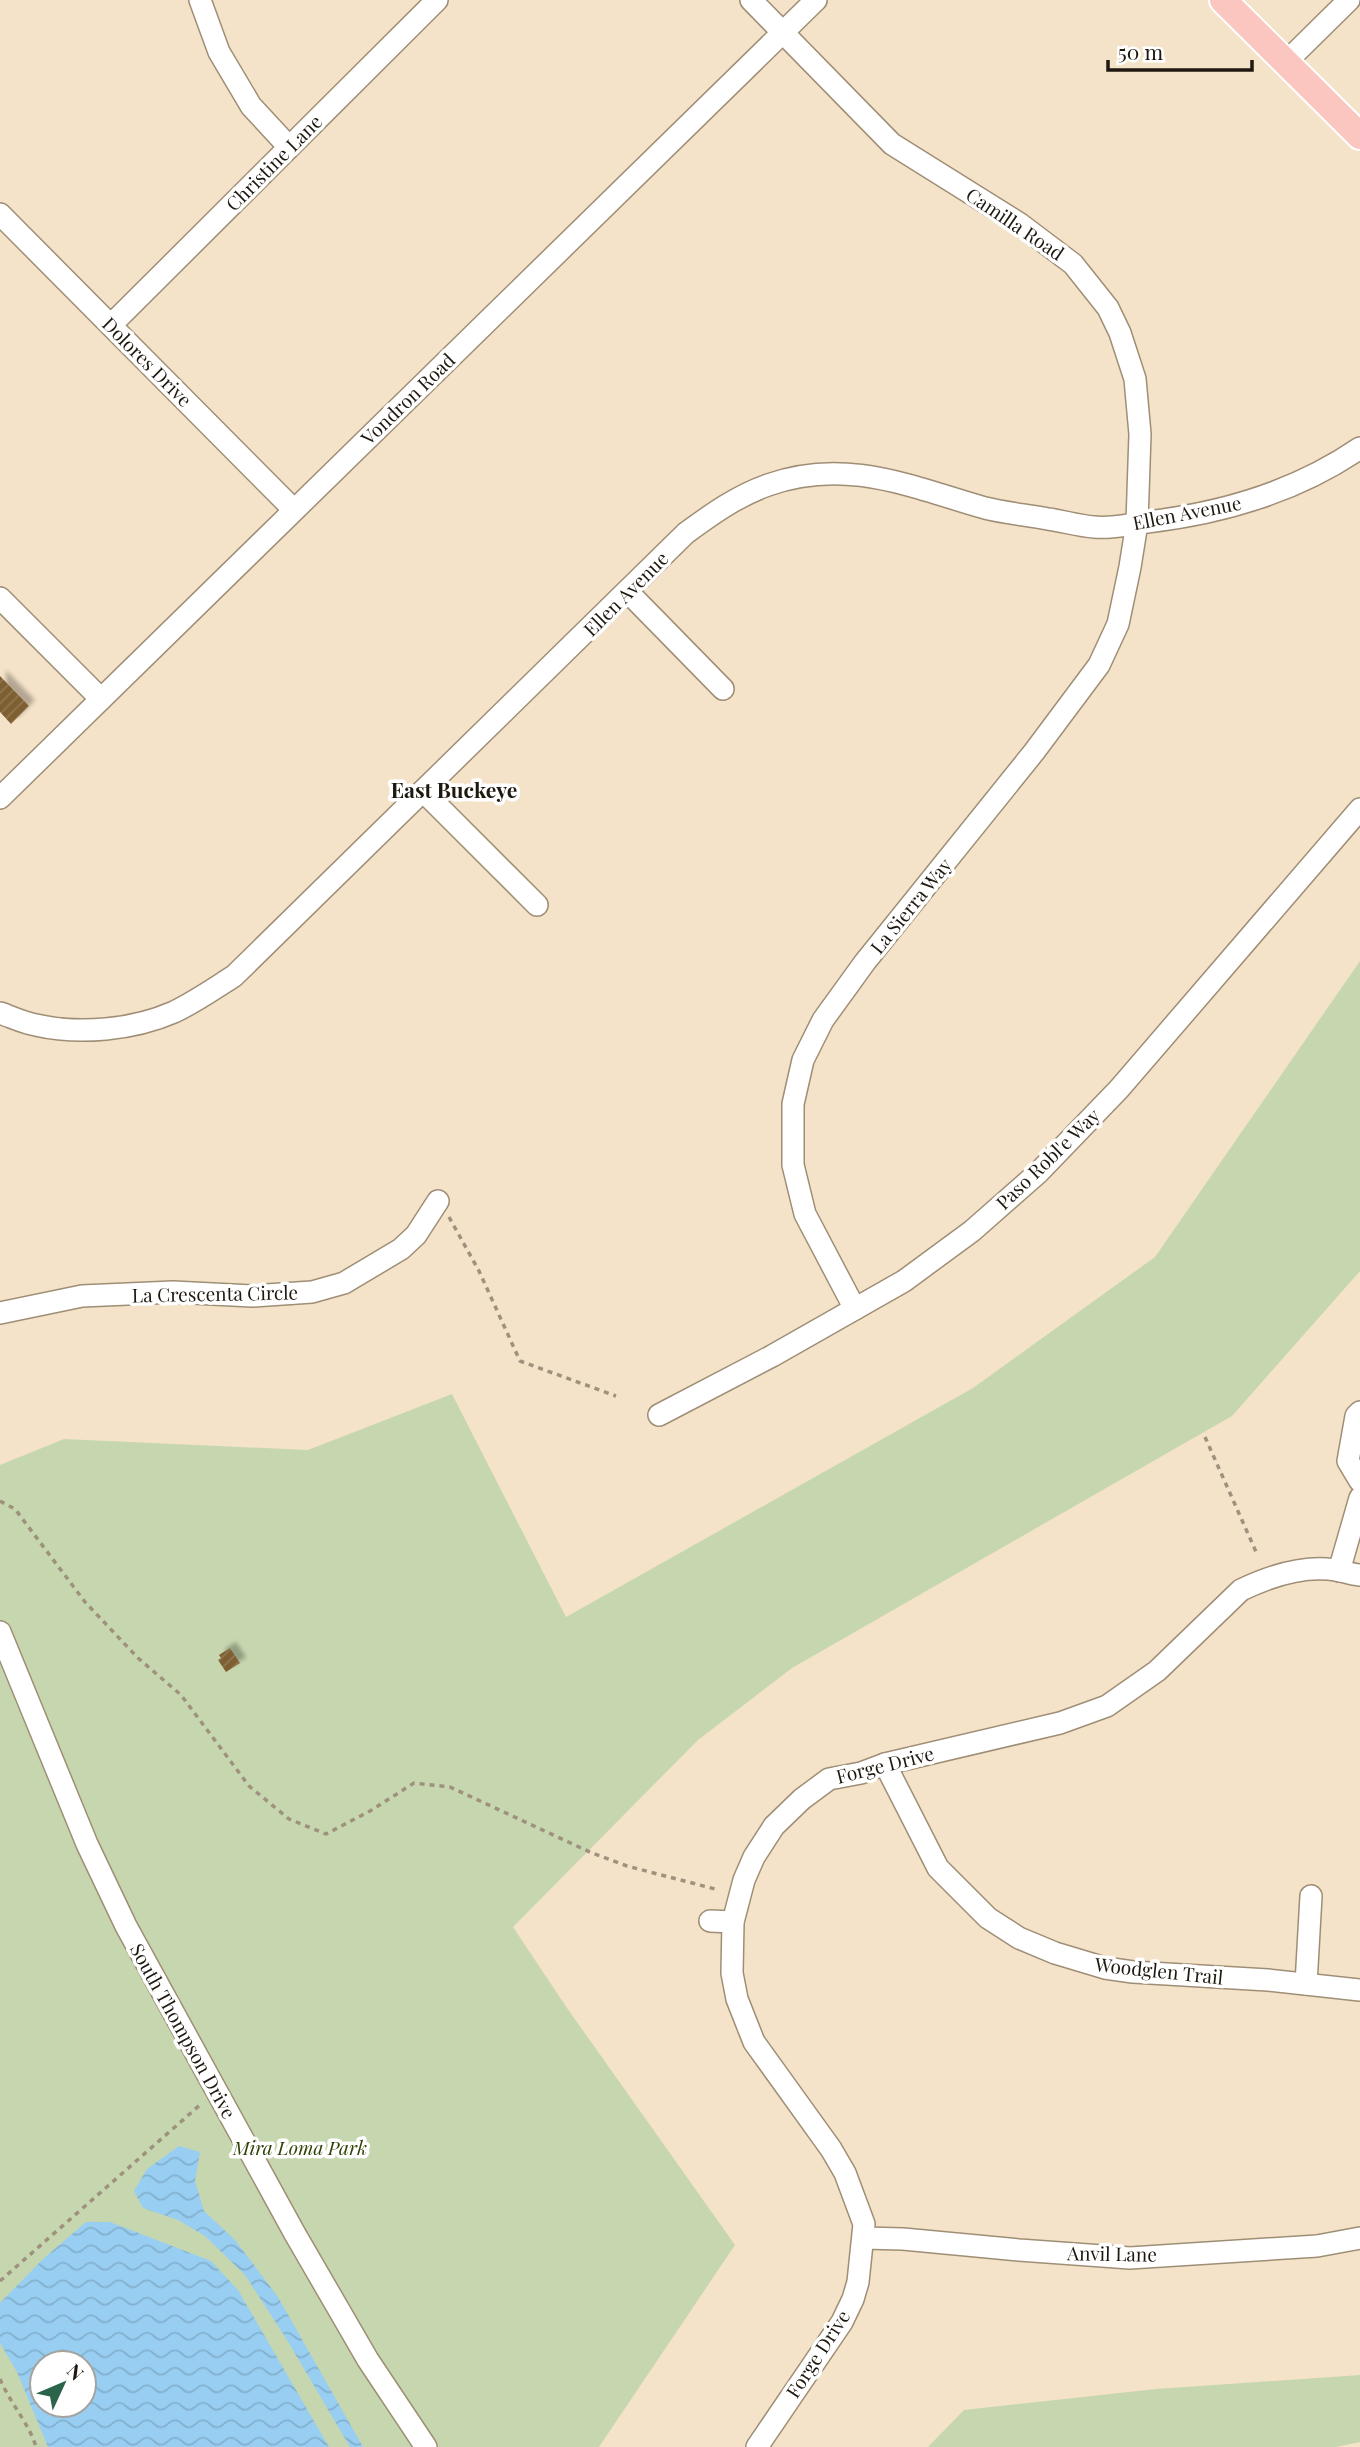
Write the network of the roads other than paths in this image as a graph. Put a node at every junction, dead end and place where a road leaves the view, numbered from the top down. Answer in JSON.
{"nodes":[{"id":1,"x":200,"y":0,"type":"edge"},
{"id":2,"x":437,"y":0,"type":"edge"},
{"id":3,"x":751,"y":0,"type":"edge"},
{"id":4,"x":816,"y":0,"type":"edge"},
{"id":5,"x":1223,"y":0,"type":"edge"},
{"id":6,"x":1349,"y":0,"type":"edge"},
{"id":7,"x":783,"y":33,"type":"junction"},
{"id":8,"x":1286,"y":62,"type":"junction"},
{"id":9,"x":1360,"y":136,"type":"edge"},
{"id":10,"x":289,"y":147,"type":"junction"},
{"id":11,"x":0,"y":214,"type":"edge"},
{"id":12,"x":111,"y":325,"type":"junction"},
{"id":13,"x":1360,"y":448,"type":"edge"},
{"id":14,"x":294,"y":510,"type":"junction"},
{"id":15,"x":1137,"y":523,"type":"junction"},
{"id":16,"x":628,"y":592,"type":"junction"},
{"id":17,"x":0,"y":598,"type":"edge"},
{"id":18,"x":723,"y":689,"type":"dead end"},
{"id":19,"x":102,"y":699,"type":"junction"},
{"id":20,"x":423,"y":791,"type":"junction"},
{"id":21,"x":0,"y":798,"type":"edge"},
{"id":22,"x":1360,"y":809,"type":"edge"},
{"id":23,"x":537,"y":905,"type":"dead end"},
{"id":24,"x":0,"y":1013,"type":"edge"},
{"id":25,"x":438,"y":1201,"type":"road end"},
{"id":26,"x":855,"y":1309,"type":"junction"},
{"id":27,"x":0,"y":1313,"type":"edge"},
{"id":28,"x":1360,"y":1412,"type":"edge"},
{"id":29,"x":659,"y":1415,"type":"dead end"},
{"id":30,"x":1360,"y":1481,"type":"edge"},
{"id":31,"x":1360,"y":1498,"type":"edge"},
{"id":32,"x":1349,"y":1573,"type":"edge"},
{"id":33,"x":0,"y":1632,"type":"edge"},
{"id":34,"x":885,"y":1764,"type":"junction"},
{"id":35,"x":1311,"y":1896,"type":"dead end"},
{"id":36,"x":710,"y":1921,"type":"dead end"},
{"id":37,"x":733,"y":1922,"type":"junction"},
{"id":38,"x":1306,"y":1984,"type":"junction"},
{"id":39,"x":1360,"y":1990,"type":"edge"},
{"id":40,"x":863,"y":2238,"type":"junction"},
{"id":41,"x":1360,"y":2238,"type":"edge"},
{"id":42,"x":426,"y":2447,"type":"edge"},
{"id":43,"x":757,"y":2447,"type":"edge"}],
"edges":[{"from":1,"to":10,"type":"street"},
{"from":2,"to":10,"type":"street","name":"Christine Lane"},
{"from":3,"to":7,"type":"street","name":"Camilla Road"},
{"from":4,"to":7,"type":"street","name":"Vondron Road"},
{"from":5,"to":8,"type":"main road"},
{"from":6,"to":8,"type":"street"},
{"from":7,"to":14,"type":"street","name":"Vondron Road"},
{"from":7,"to":15,"type":"street","name":"Camilla Road"},
{"from":8,"to":9,"type":"main road"},
{"from":10,"to":12,"type":"street","name":"Christine Lane"},
{"from":11,"to":12,"type":"street","name":"Dolores Drive"},
{"from":12,"to":14,"type":"street","name":"Dolores Drive"},
{"from":13,"to":15,"type":"street","name":"Ellen Avenue"},
{"from":14,"to":19,"type":"street","name":"Vondron Road"},
{"from":15,"to":16,"type":"street","name":"Ellen Avenue"},
{"from":15,"to":26,"type":"street","name":"La Sierra Way"},
{"from":16,"to":18,"type":"street"},
{"from":16,"to":20,"type":"street","name":"Ellen Avenue"},
{"from":17,"to":19,"type":"street"},
{"from":19,"to":21,"type":"street","name":"Vondron Road"},
{"from":20,"to":23,"type":"street"},
{"from":20,"to":24,"type":"street","name":"Ellen Avenue"},
{"from":22,"to":26,"type":"street","name":"Paso Robl'e Way"},
{"from":25,"to":27,"type":"street","name":"La Crescenta Circle"},
{"from":26,"to":29,"type":"street","name":"Paso Robl'e Way"},
{"from":28,"to":30,"type":"street"},
{"from":31,"to":32,"type":"street"},
{"from":32,"to":34,"type":"street","name":"Forge Drive"},
{"from":33,"to":42,"type":"street","name":"South Thompson Drive"},
{"from":34,"to":37,"type":"street","name":"Forge Drive"},
{"from":34,"to":38,"type":"street","name":"Woodglen Trail"},
{"from":35,"to":38,"type":"street"},
{"from":36,"to":37,"type":"street"},
{"from":37,"to":40,"type":"street","name":"Forge Drive"},
{"from":38,"to":39,"type":"street","name":"Woodglen Trail"},
{"from":40,"to":41,"type":"street","name":"Anvil Lane"},
{"from":40,"to":43,"type":"street","name":"Forge Drive"}]}
